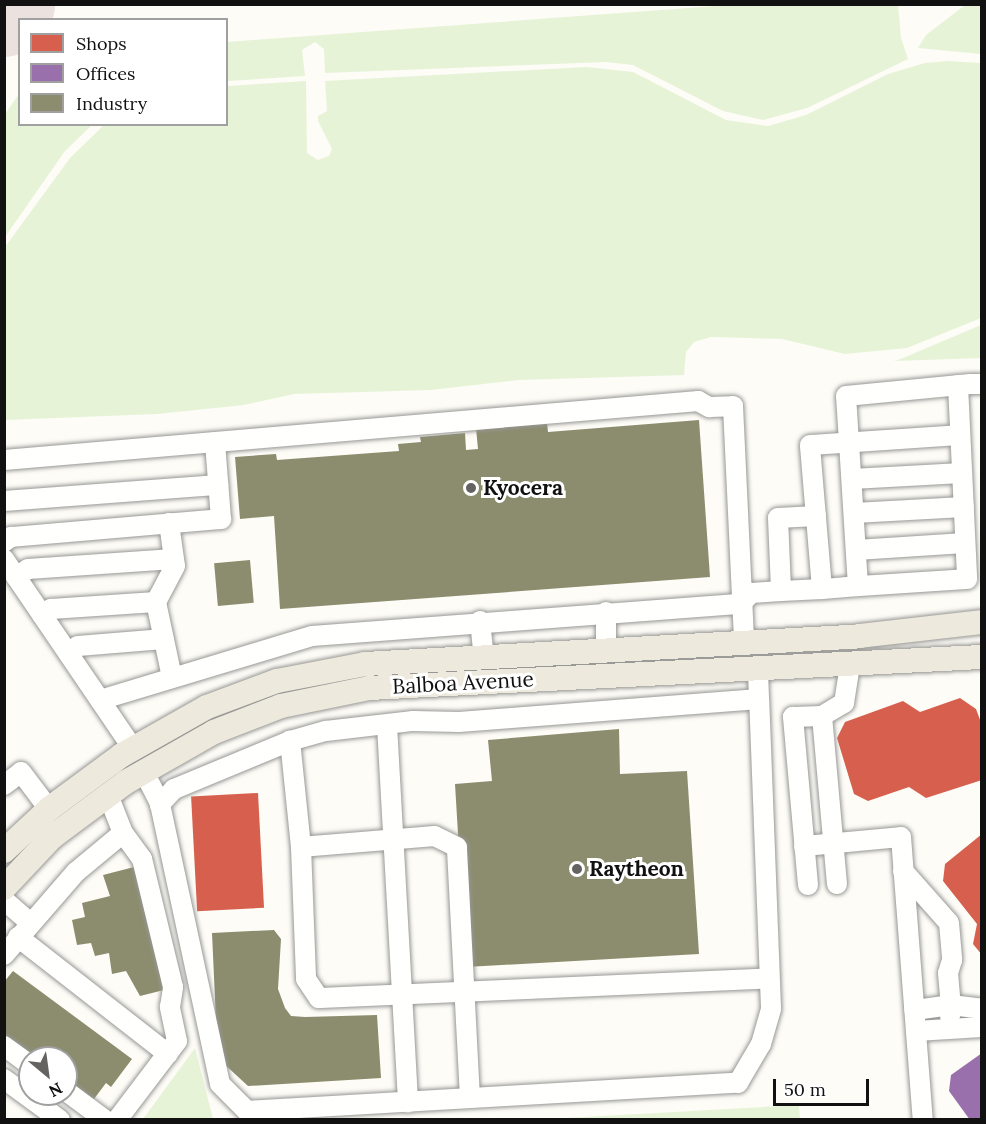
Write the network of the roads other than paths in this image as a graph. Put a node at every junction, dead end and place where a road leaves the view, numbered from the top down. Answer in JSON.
{"nodes":[{"id":1,"x":981,"y":384,"type":"edge"},
{"id":2,"x":958,"y":385,"type":"junction"},
{"id":3,"x":960,"y":435,"type":"junction"},
{"id":4,"x":214,"y":442,"type":"junction"},
{"id":5,"x":849,"y":442,"type":"junction"},
{"id":6,"x":4,"y":460,"type":"edge"},
{"id":7,"x":962,"y":473,"type":"junction"},
{"id":8,"x":852,"y":479,"type":"junction"},
{"id":9,"x":218,"y":485,"type":"junction"},
{"id":10,"x":4,"y":501,"type":"edge"},
{"id":11,"x":964,"y":507,"type":"junction"},
{"id":12,"x":854,"y":513,"type":"junction"},
{"id":13,"x":816,"y":516,"type":"junction"},
{"id":14,"x":169,"y":524,"type":"junction"},
{"id":15,"x":4,"y":542,"type":"edge"},
{"id":16,"x":965,"y":543,"type":"junction"},
{"id":17,"x":856,"y":550,"type":"junction"},
{"id":18,"x":174,"y":559,"type":"junction"},
{"id":19,"x":4,"y":560,"type":"edge"},
{"id":20,"x":16,"y":577,"type":"junction"},
{"id":21,"x":858,"y":586,"type":"junction"},
{"id":22,"x":822,"y":589,"type":"junction"},
{"id":23,"x":782,"y":591,"type":"junction"},
{"id":24,"x":156,"y":602,"type":"junction"},
{"id":25,"x":741,"y":604,"type":"junction"},
{"id":26,"x":606,"y":612,"type":"junction"},
{"id":27,"x":42,"y":615,"type":"junction"},
{"id":28,"x":480,"y":621,"type":"junction"},
{"id":29,"x":981,"y":622,"type":"edge"},
{"id":30,"x":839,"y":637,"type":"junction"},
{"id":31,"x":164,"y":639,"type":"junction"},
{"id":32,"x":744,"y":642,"type":"junction"},
{"id":33,"x":606,"y":650,"type":"junction"},
{"id":34,"x":69,"y":653,"type":"junction"},
{"id":35,"x":981,"y":657,"type":"edge"},
{"id":36,"x":484,"y":658,"type":"junction"},
{"id":37,"x":417,"y":662,"type":"junction"},
{"id":38,"x":850,"y":666,"type":"junction"},
{"id":39,"x":758,"y":667,"type":"junction"},
{"id":40,"x":172,"y":677,"type":"junction"},
{"id":41,"x":418,"y":686,"type":"junction"},
{"id":42,"x":759,"y":699,"type":"junction"},
{"id":43,"x":100,"y":700,"type":"junction"},
{"id":44,"x":822,"y":716,"type":"junction"},
{"id":45,"x":387,"y":725,"type":"junction"},
{"id":46,"x":290,"y":741,"type":"junction"},
{"id":47,"x":128,"y":752,"type":"junction"},
{"id":48,"x":144,"y":772,"type":"junction"},
{"id":49,"x":4,"y":785,"type":"edge"},
{"id":50,"x":111,"y":803,"type":"junction"},
{"id":51,"x":160,"y":804,"type":"junction"},
{"id":52,"x":49,"y":809,"type":"junction"},
{"id":53,"x":123,"y":833,"type":"junction"},
{"id":54,"x":52,"y":837,"type":"junction"},
{"id":55,"x":394,"y":841,"type":"junction"},
{"id":56,"x":834,"y":844,"type":"junction"},
{"id":57,"x":804,"y":846,"type":"junction"},
{"id":58,"x":301,"y":847,"type":"junction"},
{"id":59,"x":4,"y":851,"type":"edge"},
{"id":60,"x":903,"y":871,"type":"junction"},
{"id":61,"x":837,"y":884,"type":"dead end"},
{"id":62,"x":808,"y":885,"type":"dead end"},
{"id":63,"x":4,"y":888,"type":"edge"},
{"id":64,"x":4,"y":900,"type":"edge"},
{"id":65,"x":13,"y":943,"type":"edge"},
{"id":66,"x":769,"y":978,"type":"junction"},
{"id":67,"x":466,"y":992,"type":"junction"},
{"id":68,"x":401,"y":995,"type":"junction"},
{"id":69,"x":951,"y":1005,"type":"junction"},
{"id":70,"x":914,"y":1010,"type":"junction"},
{"id":71,"x":981,"y":1010,"type":"edge"},
{"id":72,"x":948,"y":1028,"type":"junction"},
{"id":73,"x":981,"y":1028,"type":"edge"},
{"id":74,"x":916,"y":1031,"type":"junction"},
{"id":75,"x":4,"y":1046,"type":"edge"},
{"id":76,"x":168,"y":1054,"type":"junction"},
{"id":77,"x":18,"y":1056,"type":"edge"},
{"id":78,"x":4,"y":1079,"type":"edge"},
{"id":79,"x":470,"y":1098,"type":"junction"},
{"id":80,"x":78,"y":1100,"type":"edge"},
{"id":81,"x":408,"y":1102,"type":"junction"},
{"id":82,"x":60,"y":1119,"type":"edge"},
{"id":83,"x":105,"y":1119,"type":"edge"},
{"id":84,"x":117,"y":1119,"type":"edge"},
{"id":85,"x":923,"y":1119,"type":"edge"}],
"edges":[{"from":1,"to":2,"type":"lane"},
{"from":2,"to":3,"type":"lane"},
{"from":2,"to":5,"type":"lane"},
{"from":3,"to":5,"type":"lane"},
{"from":3,"to":7,"type":"lane"},
{"from":4,"to":6,"type":"lane"},
{"from":4,"to":9,"type":"lane"},
{"from":4,"to":25,"type":"lane"},
{"from":5,"to":8,"type":"lane"},
{"from":5,"to":13,"type":"lane"},
{"from":7,"to":8,"type":"lane"},
{"from":7,"to":11,"type":"lane"},
{"from":8,"to":12,"type":"lane"},
{"from":9,"to":10,"type":"lane"},
{"from":9,"to":14,"type":"lane"},
{"from":11,"to":12,"type":"lane"},
{"from":11,"to":16,"type":"lane"},
{"from":12,"to":17,"type":"lane"},
{"from":13,"to":22,"type":"lane"},
{"from":13,"to":23,"type":"lane"},
{"from":14,"to":15,"type":"lane"},
{"from":14,"to":18,"type":"lane"},
{"from":16,"to":17,"type":"lane"},
{"from":16,"to":21,"type":"lane"},
{"from":17,"to":21,"type":"lane"},
{"from":18,"to":20,"type":"lane"},
{"from":18,"to":24,"type":"lane"},
{"from":19,"to":20,"type":"lane"},
{"from":20,"to":27,"type":"lane"},
{"from":21,"to":22,"type":"lane"},
{"from":22,"to":23,"type":"lane"},
{"from":23,"to":25,"type":"lane"},
{"from":24,"to":27,"type":"lane"},
{"from":24,"to":31,"type":"lane"},
{"from":25,"to":26,"type":"lane"},
{"from":25,"to":32,"type":"lane"},
{"from":26,"to":28,"type":"lane"},
{"from":26,"to":33,"type":"lane"},
{"from":27,"to":34,"type":"lane"},
{"from":28,"to":36,"type":"lane"},
{"from":28,"to":40,"type":"lane"},
{"from":29,"to":30,"type":"main road","name":"Balboa Avenue"},
{"from":30,"to":32,"type":"main road","name":"Balboa Avenue"},
{"from":30,"to":39,"type":"main road"},
{"from":31,"to":34,"type":"lane"},
{"from":31,"to":40,"type":"lane"},
{"from":32,"to":33,"type":"main road","name":"Balboa Avenue"},
{"from":33,"to":36,"type":"main road","name":"Balboa Avenue"},
{"from":34,"to":43,"type":"lane"},
{"from":35,"to":38,"type":"main road","name":"Balboa Avenue"},
{"from":36,"to":37,"type":"main road","name":"Balboa Avenue"},
{"from":37,"to":41,"type":"lane"},
{"from":37,"to":47,"type":"main road","name":"Balboa Avenue"},
{"from":38,"to":39,"type":"main road","name":"Balboa Avenue"},
{"from":38,"to":44,"type":"lane"},
{"from":39,"to":41,"type":"main road","name":"Balboa Avenue"},
{"from":39,"to":42,"type":"lane"},
{"from":40,"to":43,"type":"lane"},
{"from":41,"to":48,"type":"main road","name":"Balboa Avenue"},
{"from":42,"to":45,"type":"lane"},
{"from":42,"to":66,"type":"lane"},
{"from":43,"to":47,"type":"lane"},
{"from":44,"to":56,"type":"lane"},
{"from":44,"to":57,"type":"lane"},
{"from":45,"to":46,"type":"lane"},
{"from":45,"to":55,"type":"lane"},
{"from":46,"to":51,"type":"lane"},
{"from":46,"to":58,"type":"lane"},
{"from":47,"to":52,"type":"main road","name":"Balboa Avenue"},
{"from":47,"to":54,"type":"main road"},
{"from":48,"to":50,"type":"main road","name":"Balboa Avenue"},
{"from":48,"to":51,"type":"lane"},
{"from":49,"to":52,"type":"lane"},
{"from":50,"to":53,"type":"lane"},
{"from":50,"to":54,"type":"main road","name":"Balboa Avenue"},
{"from":51,"to":81,"type":"lane"},
{"from":52,"to":59,"type":"main road","name":"Balboa Avenue"},
{"from":53,"to":65,"type":"lane"},
{"from":53,"to":76,"type":"lane"},
{"from":54,"to":63,"type":"main road","name":"Balboa Avenue"},
{"from":55,"to":58,"type":"lane"},
{"from":55,"to":67,"type":"lane"},
{"from":55,"to":68,"type":"lane"},
{"from":56,"to":57,"type":"lane"},
{"from":56,"to":60,"type":"lane"},
{"from":56,"to":61,"type":"lane"},
{"from":57,"to":62,"type":"lane"},
{"from":58,"to":68,"type":"lane"},
{"from":60,"to":69,"type":"lane"},
{"from":60,"to":70,"type":"lane"},
{"from":64,"to":65,"type":"lane"},
{"from":65,"to":76,"type":"lane"},
{"from":66,"to":67,"type":"lane"},
{"from":66,"to":79,"type":"lane"},
{"from":67,"to":68,"type":"lane"},
{"from":67,"to":79,"type":"lane"},
{"from":68,"to":81,"type":"lane"},
{"from":69,"to":70,"type":"lane"},
{"from":69,"to":71,"type":"lane"},
{"from":69,"to":72,"type":"lane"},
{"from":70,"to":74,"type":"lane"},
{"from":72,"to":73,"type":"lane"},
{"from":72,"to":74,"type":"lane"},
{"from":74,"to":85,"type":"lane"},
{"from":75,"to":77,"type":"lane"},
{"from":76,"to":84,"type":"lane"},
{"from":78,"to":82,"type":"lane"},
{"from":79,"to":81,"type":"lane"},
{"from":80,"to":83,"type":"lane"}]}
